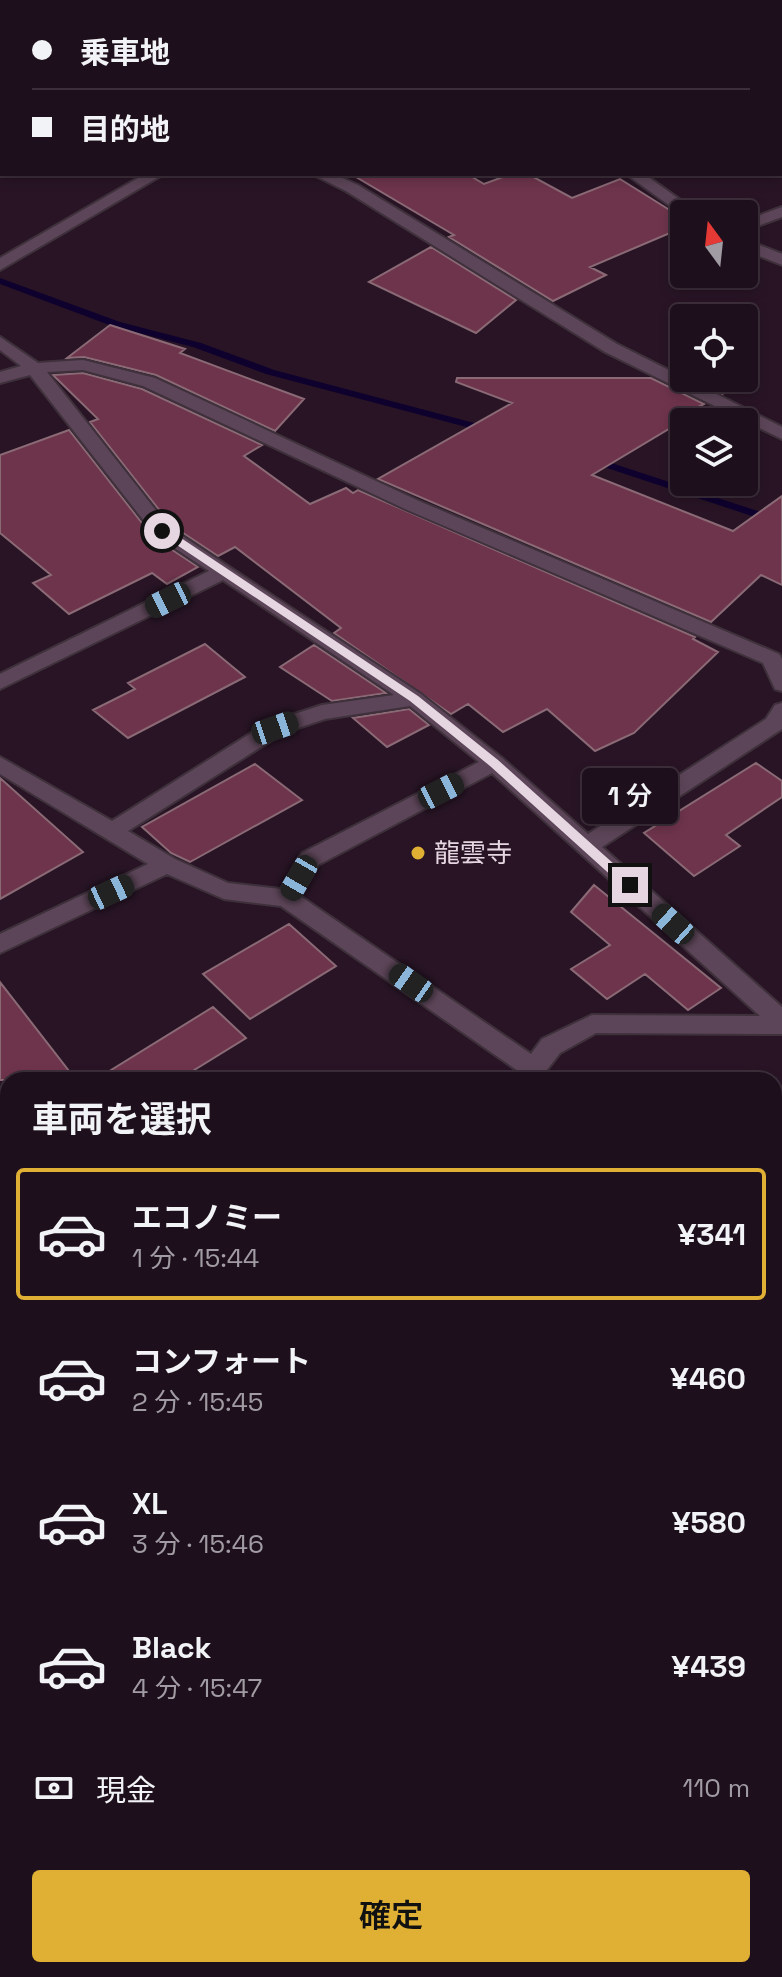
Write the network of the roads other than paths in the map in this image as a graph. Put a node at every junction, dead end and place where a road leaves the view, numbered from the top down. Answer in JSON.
{"nodes":[{"id":1,"x":153,"y":176,"type":"edge"},
{"id":2,"x":325,"y":176,"type":"edge"},
{"id":3,"x":637,"y":176,"type":"edge"},
{"id":4,"x":672,"y":200,"type":"edge"},
{"id":5,"x":782,"y":212,"type":"edge"},
{"id":6,"x":758,"y":221,"type":"edge"},
{"id":7,"x":758,"y":250,"type":"edge"},
{"id":8,"x":782,"y":260,"type":"edge"},
{"id":9,"x":0,"y":265,"type":"edge"},
{"id":10,"x":0,"y":342,"type":"edge"},
{"id":11,"x":34,"y":368,"type":"junction"},
{"id":12,"x":0,"y":378,"type":"edge"},
{"id":13,"x":782,"y":434,"type":"edge"},
{"id":14,"x":224,"y":572,"type":"junction"},
{"id":15,"x":0,"y":682,"type":"edge"},
{"id":16,"x":782,"y":684,"type":"edge"},
{"id":17,"x":414,"y":699,"type":"junction"},
{"id":18,"x":782,"y":710,"type":"edge"},
{"id":19,"x":774,"y":734,"type":"edge"},
{"id":20,"x":494,"y":763,"type":"junction"},
{"id":21,"x":0,"y":764,"type":"edge"},
{"id":22,"x":111,"y":832,"type":"junction"},
{"id":23,"x":586,"y":846,"type":"junction"},
{"id":24,"x":167,"y":865,"type":"junction"},
{"id":25,"x":287,"y":898,"type":"junction"},
{"id":26,"x":0,"y":944,"type":"edge"},
{"id":27,"x":782,"y":1023,"type":"edge"},
{"id":28,"x":529,"y":1072,"type":"edge"},
{"id":29,"x":535,"y":1072,"type":"edge"}],
"edges":[{"from":1,"to":9,"type":"street"},
{"from":2,"to":13,"type":"street"},
{"from":3,"to":4,"type":"street"},
{"from":5,"to":6,"type":"street"},
{"from":7,"to":8,"type":"street"},
{"from":10,"to":11,"type":"street"},
{"from":11,"to":12,"type":"street"},
{"from":11,"to":14,"type":"street"},
{"from":11,"to":16,"type":"street"},
{"from":14,"to":15,"type":"street"},
{"from":14,"to":17,"type":"street"},
{"from":17,"to":20,"type":"street"},
{"from":17,"to":22,"type":"street"},
{"from":18,"to":19,"type":"street"},
{"from":19,"to":23,"type":"street"},
{"from":20,"to":23,"type":"street"},
{"from":20,"to":25,"type":"street"},
{"from":21,"to":22,"type":"street"},
{"from":22,"to":24,"type":"street"},
{"from":23,"to":27,"type":"street"},
{"from":24,"to":25,"type":"street"},
{"from":24,"to":26,"type":"street"},
{"from":25,"to":28,"type":"street"},
{"from":27,"to":29,"type":"street"}]}
